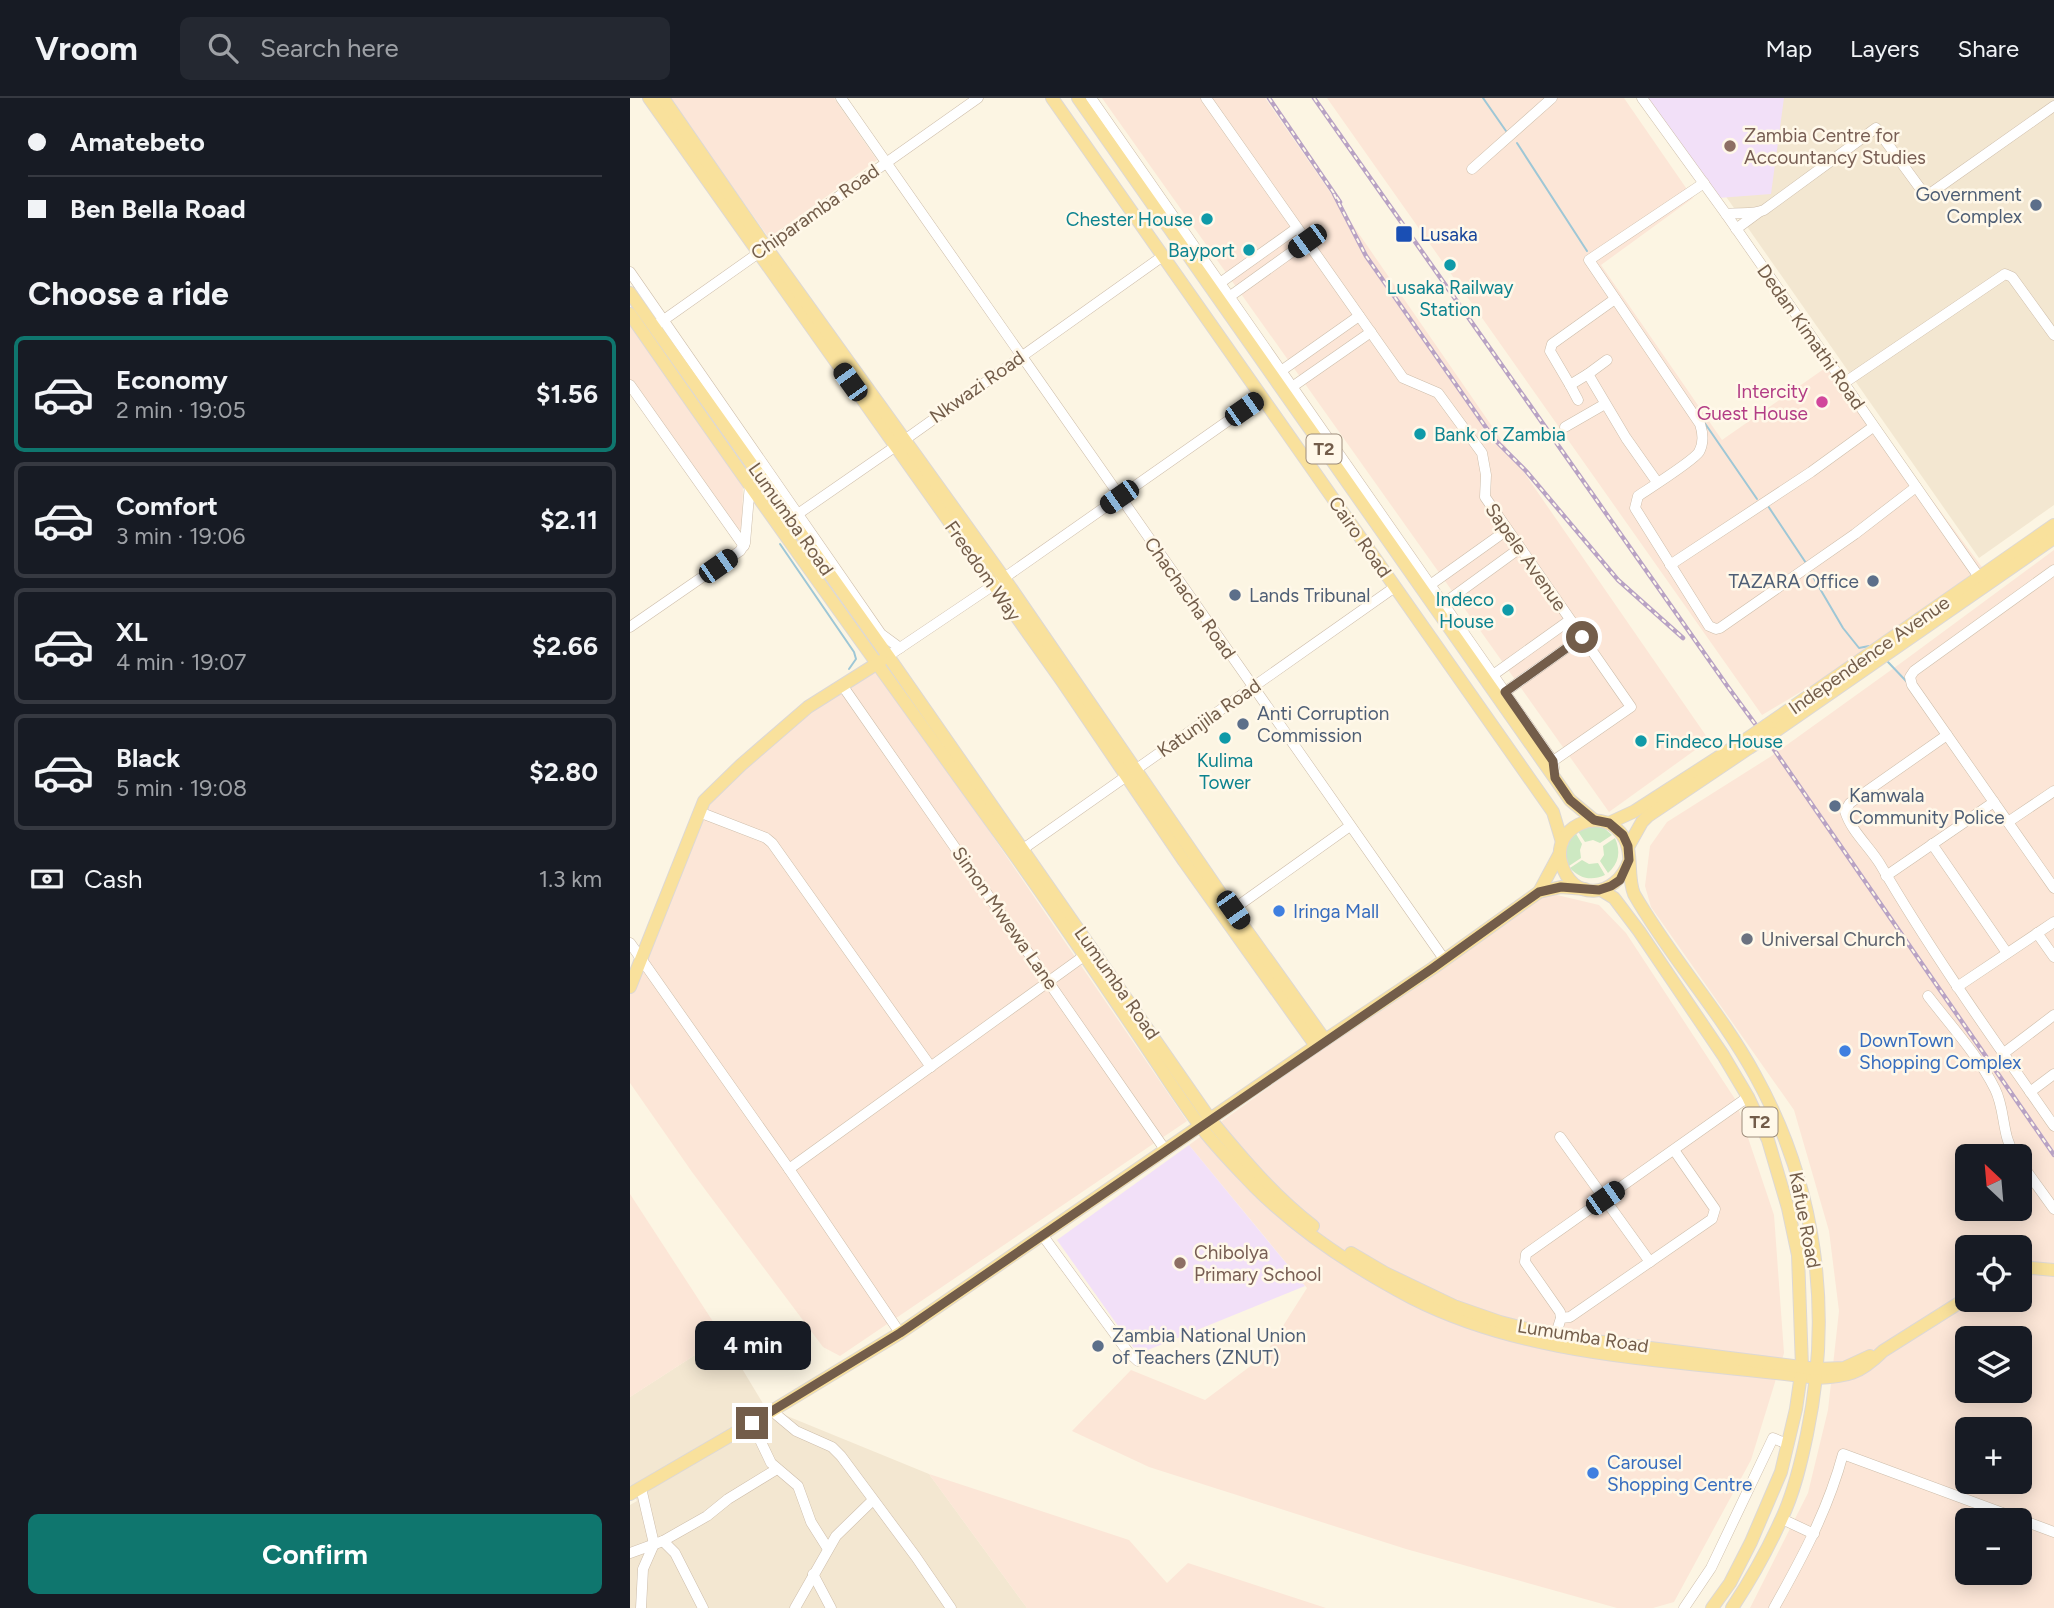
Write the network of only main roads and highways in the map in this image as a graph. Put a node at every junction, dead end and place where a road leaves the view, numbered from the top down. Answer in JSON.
{"nodes":[{"id":1,"x":649,"y":98,"type":"edge"},
{"id":2,"x":663,"y":98,"type":"edge"},
{"id":3,"x":1052,"y":98,"type":"edge"},
{"id":4,"x":1078,"y":98,"type":"edge"},
{"id":5,"x":1102,"y":134,"type":"junction"},
{"id":6,"x":1085,"y":145,"type":"junction"},
{"id":7,"x":1113,"y":149,"type":"junction"},
{"id":8,"x":1096,"y":161,"type":"junction"},
{"id":9,"x":762,"y":250,"type":"junction"},
{"id":10,"x":630,"y":293,"type":"edge"},
{"id":11,"x":1226,"y":300,"type":"junction"},
{"id":12,"x":630,"y":314,"type":"edge"},
{"id":13,"x":1205,"y":316,"type":"junction"},
{"id":14,"x":1233,"y":320,"type":"junction"},
{"id":15,"x":1216,"y":331,"type":"junction"},
{"id":16,"x":1345,"y":479,"type":"junction"},
{"id":17,"x":1328,"y":491,"type":"junction"},
{"id":18,"x":1356,"y":494,"type":"junction"},
{"id":19,"x":1339,"y":506,"type":"junction"},
{"id":20,"x":2054,"y":525,"type":"edge"},
{"id":21,"x":2054,"y":538,"type":"edge"},
{"id":22,"x":888,"y":656,"type":"junction"},
{"id":23,"x":876,"y":664,"type":"junction"},
{"id":24,"x":1492,"y":681,"type":"junction"},
{"id":25,"x":1503,"y":697,"type":"junction"},
{"id":26,"x":1473,"y":698,"type":"junction"},
{"id":27,"x":1484,"y":713,"type":"junction"},
{"id":28,"x":1770,"y":729,"type":"junction"},
{"id":29,"x":1747,"y":744,"type":"junction"},
{"id":30,"x":1594,"y":820,"type":"junction"},
{"id":31,"x":1609,"y":823,"type":"junction"},
{"id":32,"x":1628,"y":846,"type":"junction"},
{"id":33,"x":1561,"y":848,"type":"junction"},
{"id":34,"x":1629,"y":860,"type":"junction"},
{"id":35,"x":1585,"y":889,"type":"junction"},
{"id":36,"x":1601,"y":890,"type":"junction"},
{"id":37,"x":1539,"y":892,"type":"junction"},
{"id":38,"x":630,"y":986,"type":"edge"},
{"id":39,"x":1320,"y":1043,"type":"junction"},
{"id":40,"x":1205,"y":1123,"type":"junction"},
{"id":41,"x":2032,"y":1268,"type":"edge"},
{"id":42,"x":2054,"y":1270,"type":"edge"},
{"id":43,"x":1955,"y":1306,"type":"edge"},
{"id":44,"x":1802,"y":1343,"type":"junction"},
{"id":45,"x":1781,"y":1369,"type":"junction"},
{"id":46,"x":1801,"y":1371,"type":"junction"},
{"id":47,"x":1816,"y":1373,"type":"junction"},
{"id":48,"x":1796,"y":1409,"type":"junction"},
{"id":49,"x":636,"y":1491,"type":"edge"},
{"id":50,"x":1712,"y":1608,"type":"edge"},
{"id":51,"x":1732,"y":1608,"type":"edge"}],
"edges":[{"from":1,"to":9,"type":"main road","name":"Freedom Way"},
{"from":2,"to":9,"type":"main road","name":"Freedom Way"},
{"from":3,"to":6,"type":"main road","name":"Cairo Road","number":"T2"},
{"from":4,"to":5,"type":"main road","name":"Cairo Road","number":"T2"},
{"from":5,"to":6,"type":"main road"},
{"from":5,"to":7,"type":"main road","name":"Cairo Road","number":"T2"},
{"from":6,"to":8,"type":"main road","name":"Cairo Road","number":"T2"},
{"from":7,"to":8,"type":"main road"},
{"from":7,"to":11,"type":"main road","name":"Cairo Road","number":"T2"},
{"from":8,"to":13,"type":"main road","name":"Cairo Road","number":"T2"},
{"from":9,"to":39,"type":"main road","name":"Freedom Way"},
{"from":10,"to":22,"type":"main road","name":"Lumumba Road"},
{"from":11,"to":13,"type":"main road"},
{"from":11,"to":14,"type":"main road","name":"Cairo Road","number":"T2"},
{"from":12,"to":23,"type":"main road","name":"Lumumba Road"},
{"from":13,"to":15,"type":"main road","name":"Cairo Road","number":"T2"},
{"from":14,"to":15,"type":"main road"},
{"from":14,"to":16,"type":"main road","name":"Cairo Road","number":"T2"},
{"from":15,"to":17,"type":"main road","name":"Cairo Road","number":"T2"},
{"from":16,"to":17,"type":"main road"},
{"from":16,"to":18,"type":"main road","name":"Cairo Road","number":"T2"},
{"from":17,"to":19,"type":"main road","name":"Cairo Road","number":"T2"},
{"from":18,"to":19,"type":"main road"},
{"from":18,"to":24,"type":"main road","name":"Cairo Road","number":"T2"},
{"from":19,"to":26,"type":"main road","name":"Cairo Road","number":"T2"},
{"from":20,"to":28,"type":"main road","name":"Independence Avenue"},
{"from":21,"to":28,"type":"main road","name":"Independence Avenue"},
{"from":22,"to":23,"type":"main road"},
{"from":22,"to":40,"type":"main road","name":"Lumumba Road"},
{"from":23,"to":38,"type":"main road"},
{"from":23,"to":40,"type":"main road","name":"Lumumba Road"},
{"from":24,"to":25,"type":"main road","name":"Cairo Road","number":"T2"},
{"from":24,"to":26,"type":"main road"},
{"from":25,"to":27,"type":"main road"},
{"from":25,"to":30,"type":"main road","name":"Cairo Road","number":"T2"},
{"from":26,"to":27,"type":"main road","name":"Cairo Road","number":"T2"},
{"from":27,"to":33,"type":"main road","name":"Cairo Road","number":"T2"},
{"from":28,"to":29,"type":"main road","name":"Independence Avenue","bridge":true},
{"from":29,"to":31,"type":"main road","name":"Independence Avenue"},
{"from":29,"to":32,"type":"main road","name":"Independence Avenue"},
{"from":30,"to":31,"type":"main road"},
{"from":30,"to":33,"type":"main road"},
{"from":31,"to":32,"type":"main road"},
{"from":32,"to":34,"type":"main road"},
{"from":33,"to":35,"type":"main road"},
{"from":33,"to":37,"type":"main road"},
{"from":34,"to":36,"type":"main road"},
{"from":34,"to":47,"type":"main road","name":"Kafue Road","number":"T2"},
{"from":35,"to":36,"type":"main road"},
{"from":35,"to":37,"type":"main road"},
{"from":36,"to":44,"type":"main road","name":"Kafue Road","number":"T2"},
{"from":37,"to":39,"type":"main road"},
{"from":39,"to":40,"type":"main road"},
{"from":40,"to":45,"type":"main road","name":"Lumumba Road"},
{"from":40,"to":49,"type":"main road"},
{"from":41,"to":42,"type":"main road"},
{"from":43,"to":47,"type":"main road","name":"Lumumba Road"},
{"from":44,"to":45,"type":"main road"},
{"from":44,"to":46,"type":"main road","name":"Kafue Road","number":"T2"},
{"from":45,"to":46,"type":"main road","name":"Lumumba Road"},
{"from":45,"to":48,"type":"main road"},
{"from":46,"to":47,"type":"main road","name":"Lumumba Road"},
{"from":46,"to":48,"type":"main road","name":"Kafue Road","number":"T2"},
{"from":47,"to":51,"type":"main road","name":"Kafue Road","number":"T2"},
{"from":48,"to":50,"type":"main road","name":"Kafue Road","number":"T2"}]}
